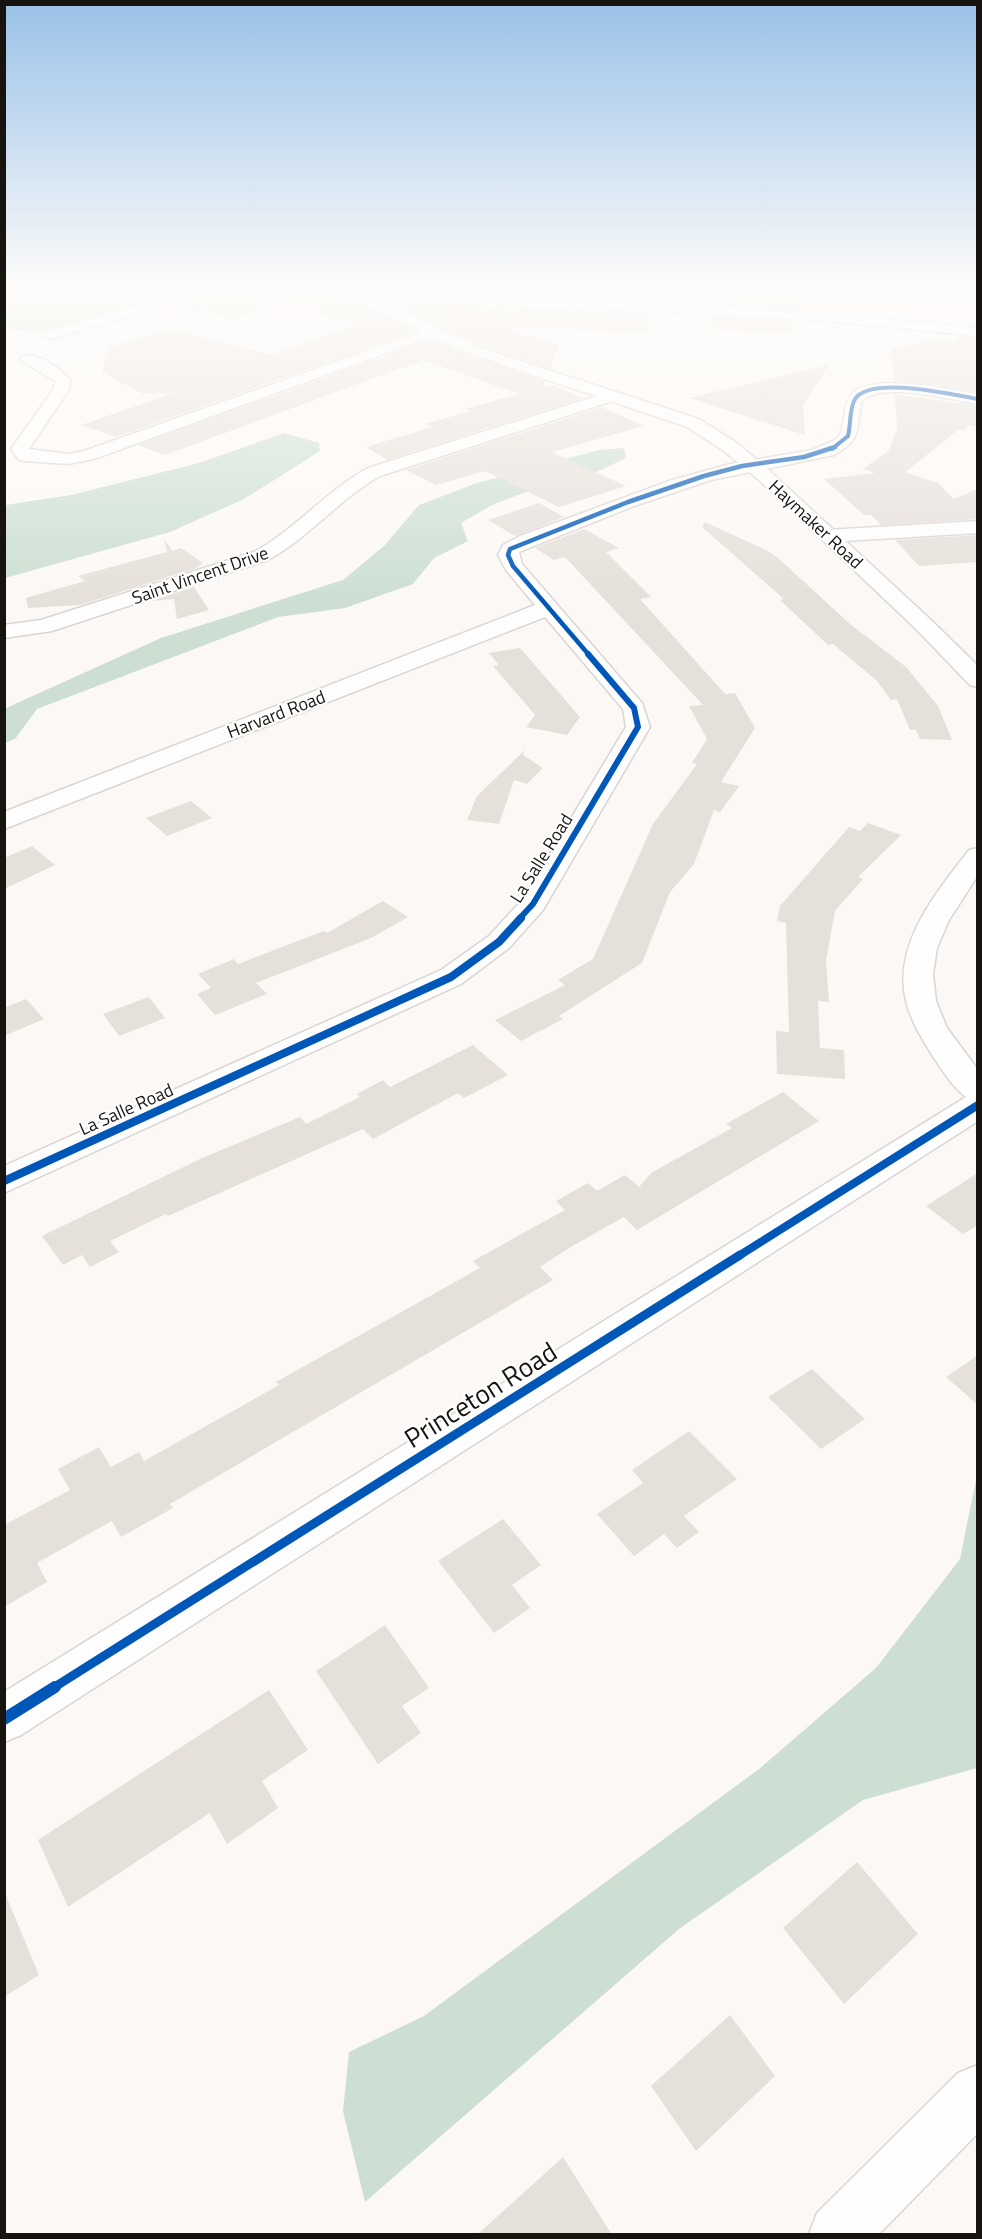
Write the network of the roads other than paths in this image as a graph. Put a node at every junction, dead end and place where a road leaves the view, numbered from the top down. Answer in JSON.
{"nodes":[{"id":1,"x":60,"y":391,"type":"edge"},
{"id":2,"x":267,"y":391,"type":"edge"},
{"id":3,"x":599,"y":391,"type":"edge"},
{"id":4,"x":867,"y":391,"type":"edge"},
{"id":5,"x":927,"y":391,"type":"edge"},
{"id":6,"x":613,"y":396,"type":"junction"},
{"id":7,"x":978,"y":399,"type":"edge"},
{"id":8,"x":752,"y":465,"type":"junction"},
{"id":9,"x":978,"y":527,"type":"edge"},
{"id":10,"x":827,"y":536,"type":"junction"},
{"id":11,"x":548,"y":608,"type":"junction"},
{"id":12,"x":4,"y":632,"type":"edge"},
{"id":13,"x":978,"y":680,"type":"edge"},
{"id":14,"x":4,"y":821,"type":"edge"},
{"id":15,"x":978,"y":856,"type":"edge"},
{"id":16,"x":978,"y":1092,"type":"edge"},
{"id":17,"x":978,"y":1105,"type":"edge"},
{"id":18,"x":4,"y":1181,"type":"edge"},
{"id":19,"x":4,"y":1719,"type":"edge"},
{"id":20,"x":978,"y":2093,"type":"edge"},
{"id":21,"x":838,"y":2235,"type":"edge"}],
"edges":[{"from":1,"to":2,"type":"street"},
{"from":3,"to":6,"type":"street","name":"Haymaker Road"},
{"from":4,"to":8,"type":"street"},
{"from":5,"to":7,"type":"street"},
{"from":6,"to":8,"type":"street","name":"Haymaker Road"},
{"from":6,"to":12,"type":"street","name":"Saint Vincent Drive"},
{"from":8,"to":10,"type":"street","name":"Haymaker Road"},
{"from":8,"to":11,"type":"street","name":"La Salle Road"},
{"from":9,"to":10,"type":"street"},
{"from":10,"to":13,"type":"street","name":"Haymaker Road"},
{"from":11,"to":14,"type":"street","name":"Harvard Road"},
{"from":11,"to":18,"type":"street","name":"La Salle Road"},
{"from":15,"to":16,"type":"street"},
{"from":17,"to":19,"type":"street","name":"Princeton Road"},
{"from":20,"to":21,"type":"street"}]}
